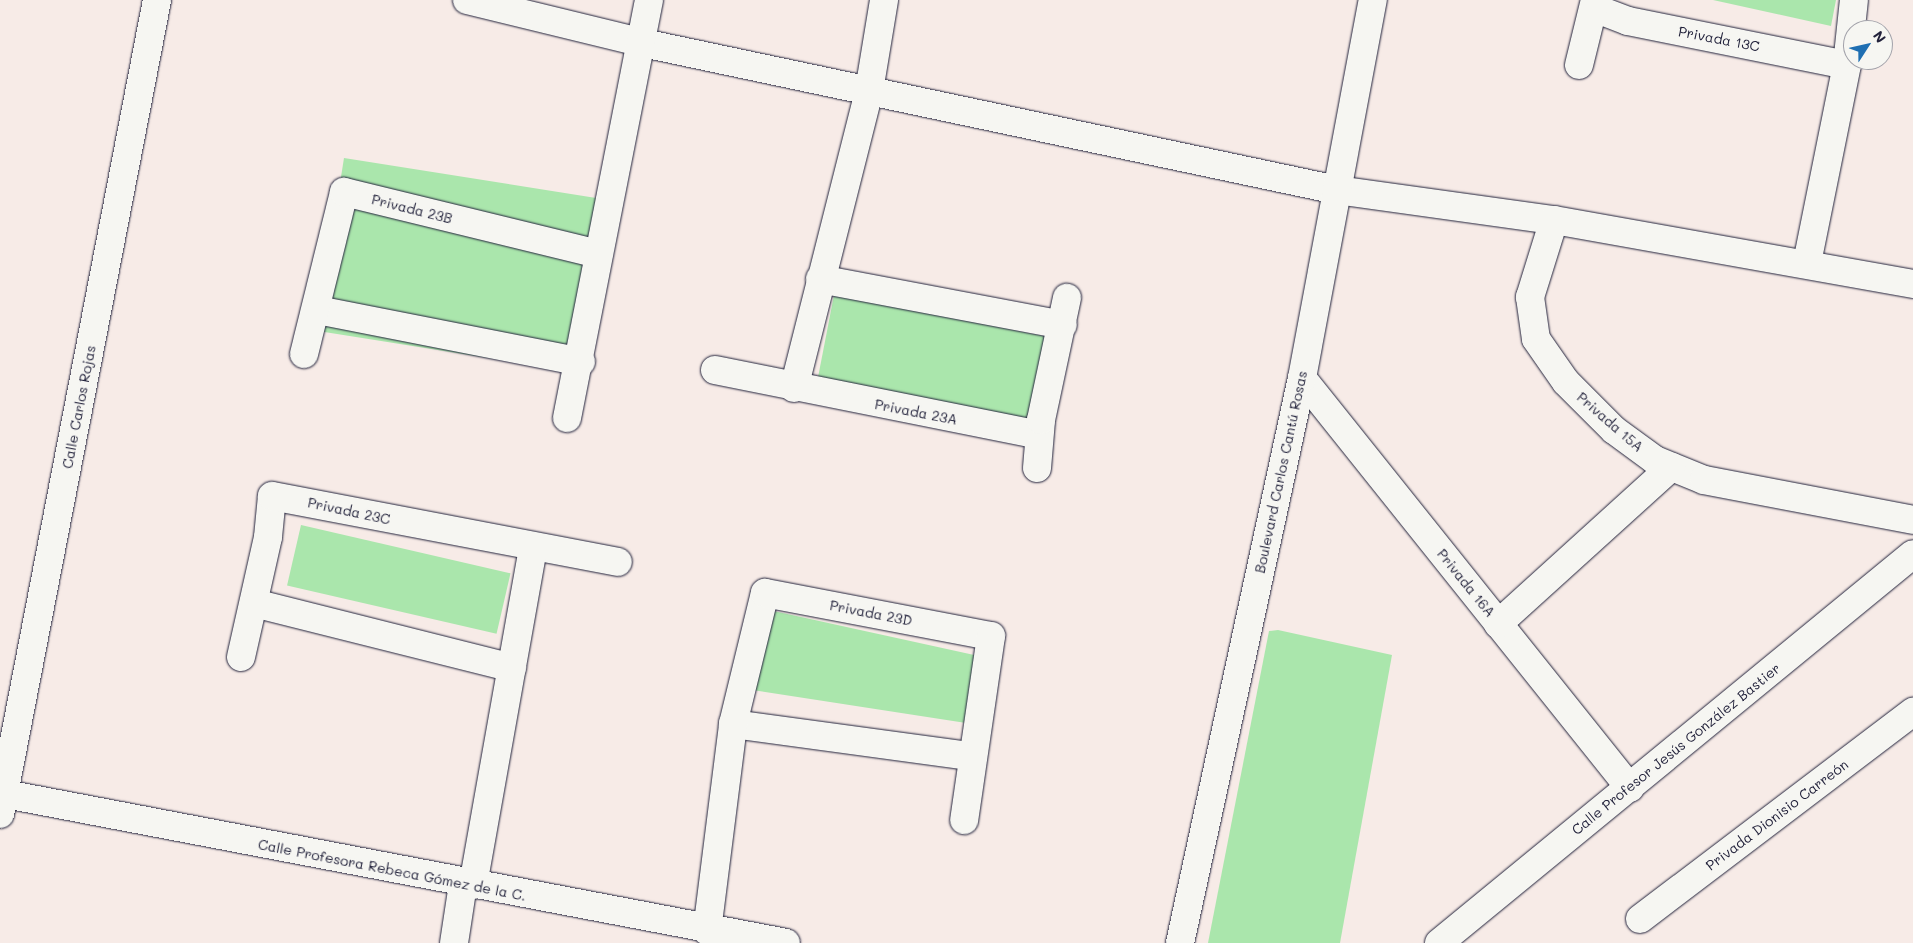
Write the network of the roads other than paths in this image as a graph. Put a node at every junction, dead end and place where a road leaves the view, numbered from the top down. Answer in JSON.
{"nodes":[{"id":1,"x":157,"y":0,"type":"edge"},
{"id":2,"x":467,"y":0,"type":"edge"},
{"id":3,"x":649,"y":0,"type":"edge"},
{"id":4,"x":884,"y":0,"type":"edge"},
{"id":5,"x":1373,"y":0,"type":"edge"},
{"id":6,"x":1854,"y":0,"type":"edge"},
{"id":7,"x":1595,"y":4,"type":"edge"},
{"id":8,"x":1852,"y":20,"type":"edge"},
{"id":9,"x":643,"y":43,"type":"junction"},
{"id":10,"x":1843,"y":64,"type":"edge"},
{"id":11,"x":1579,"y":65,"type":"dead end"},
{"id":12,"x":1846,"y":70,"type":"edge"},
{"id":13,"x":869,"y":91,"type":"junction"},
{"id":14,"x":1337,"y":190,"type":"junction"},
{"id":15,"x":1554,"y":220,"type":"junction"},
{"id":16,"x":598,"y":254,"type":"junction"},
{"id":17,"x":1807,"y":263,"type":"junction"},
{"id":18,"x":820,"y":279,"type":"junction"},
{"id":19,"x":1913,"y":284,"type":"edge"},
{"id":20,"x":1067,"y":298,"type":"dead end"},
{"id":21,"x":317,"y":310,"type":"junction"},
{"id":22,"x":1063,"y":326,"type":"junction"},
{"id":23,"x":304,"y":354,"type":"dead end"},
{"id":24,"x":581,"y":362,"type":"junction"},
{"id":25,"x":715,"y":370,"type":"dead end"},
{"id":26,"x":1302,"y":378,"type":"junction"},
{"id":27,"x":794,"y":388,"type":"junction"},
{"id":28,"x":567,"y":418,"type":"dead end"},
{"id":29,"x":1039,"y":435,"type":"junction"},
{"id":30,"x":1671,"y":467,"type":"junction"},
{"id":31,"x":1037,"y":468,"type":"dead end"},
{"id":32,"x":1913,"y":520,"type":"edge"},
{"id":33,"x":533,"y":549,"type":"junction"},
{"id":34,"x":1913,"y":554,"type":"edge"},
{"id":35,"x":618,"y":562,"type":"dead end"},
{"id":36,"x":254,"y":603,"type":"junction"},
{"id":37,"x":1498,"y":624,"type":"junction"},
{"id":38,"x":241,"y":657,"type":"dead end"},
{"id":39,"x":512,"y":668,"type":"junction"},
{"id":40,"x":1913,"y":712,"type":"edge"},
{"id":41,"x":733,"y":724,"type":"junction"},
{"id":42,"x":971,"y":756,"type":"junction"},
{"id":43,"x":1630,"y":788,"type":"junction"},
{"id":44,"x":1,"y":800,"type":"edge"},
{"id":45,"x":964,"y":820,"type":"dead end"},
{"id":46,"x":468,"y":885,"type":"junction"},
{"id":47,"x":1640,"y":919,"type":"dead end"},
{"id":48,"x":707,"y":931,"type":"junction"},
{"id":49,"x":454,"y":943,"type":"edge"},
{"id":50,"x":786,"y":943,"type":"edge"},
{"id":51,"x":1180,"y":943,"type":"edge"},
{"id":52,"x":1439,"y":943,"type":"edge"}],
"edges":[{"from":1,"to":44,"type":"street","name":"Calle Carlos Rojas"},
{"from":2,"to":9,"type":"street"},
{"from":3,"to":9,"type":"street"},
{"from":4,"to":13,"type":"street"},
{"from":5,"to":14,"type":"street","name":"Boulevard Carlos Cantú Rosas"},
{"from":6,"to":8,"type":"street"},
{"from":7,"to":10,"type":"street","name":"Privada 13C"},
{"from":7,"to":11,"type":"street","name":"Privada 13C"},
{"from":9,"to":13,"type":"street"},
{"from":9,"to":16,"type":"street"},
{"from":12,"to":17,"type":"street"},
{"from":13,"to":14,"type":"street"},
{"from":13,"to":18,"type":"street"},
{"from":14,"to":15,"type":"street"},
{"from":14,"to":26,"type":"street","name":"Boulevard Carlos Cantú Rosas"},
{"from":15,"to":17,"type":"street"},
{"from":15,"to":30,"type":"street","name":"Privada 15A"},
{"from":16,"to":21,"type":"street","name":"Privada 23B"},
{"from":16,"to":24,"type":"street"},
{"from":17,"to":19,"type":"street"},
{"from":18,"to":22,"type":"street"},
{"from":18,"to":27,"type":"street"},
{"from":20,"to":22,"type":"street"},
{"from":21,"to":23,"type":"street","name":"Privada 23B"},
{"from":21,"to":24,"type":"street"},
{"from":22,"to":29,"type":"street"},
{"from":24,"to":28,"type":"street"},
{"from":25,"to":27,"type":"street","name":"Privada 23A"},
{"from":26,"to":37,"type":"street","name":"Privada 16A"},
{"from":26,"to":51,"type":"street","name":"Boulevard Carlos Cantú Rosas"},
{"from":27,"to":29,"type":"street","name":"Privada 23A"},
{"from":29,"to":31,"type":"street"},
{"from":30,"to":32,"type":"street","name":"Privada 15A"},
{"from":30,"to":37,"type":"street"},
{"from":33,"to":35,"type":"street","name":"Privada 23C"},
{"from":33,"to":36,"type":"street","name":"Privada 23C"},
{"from":33,"to":39,"type":"street"},
{"from":34,"to":43,"type":"street","name":"Calle Profesor Jesús González Bastier"},
{"from":36,"to":38,"type":"street","name":"Privada 23C"},
{"from":36,"to":39,"type":"street"},
{"from":37,"to":43,"type":"street","name":"Privada 16A"},
{"from":39,"to":46,"type":"street"},
{"from":40,"to":47,"type":"street","name":"Privada Dionisio Carreón"},
{"from":41,"to":42,"type":"street"},
{"from":41,"to":42,"type":"street","name":"Privada 23D"},
{"from":41,"to":48,"type":"street","name":"Privada 23D"},
{"from":42,"to":45,"type":"street","name":"Privada 23D"},
{"from":43,"to":52,"type":"street","name":"Calle Profesor Jesús González Bastier"},
{"from":44,"to":46,"type":"street","name":"Calle Profesora Rebeca Gómez de la C."},
{"from":46,"to":48,"type":"street","name":"Calle Profesora Rebeca Gómez de la C."},
{"from":46,"to":49,"type":"street"},
{"from":48,"to":50,"type":"street","name":"Calle Profesora Rebeca Gómez de la C."}]}
